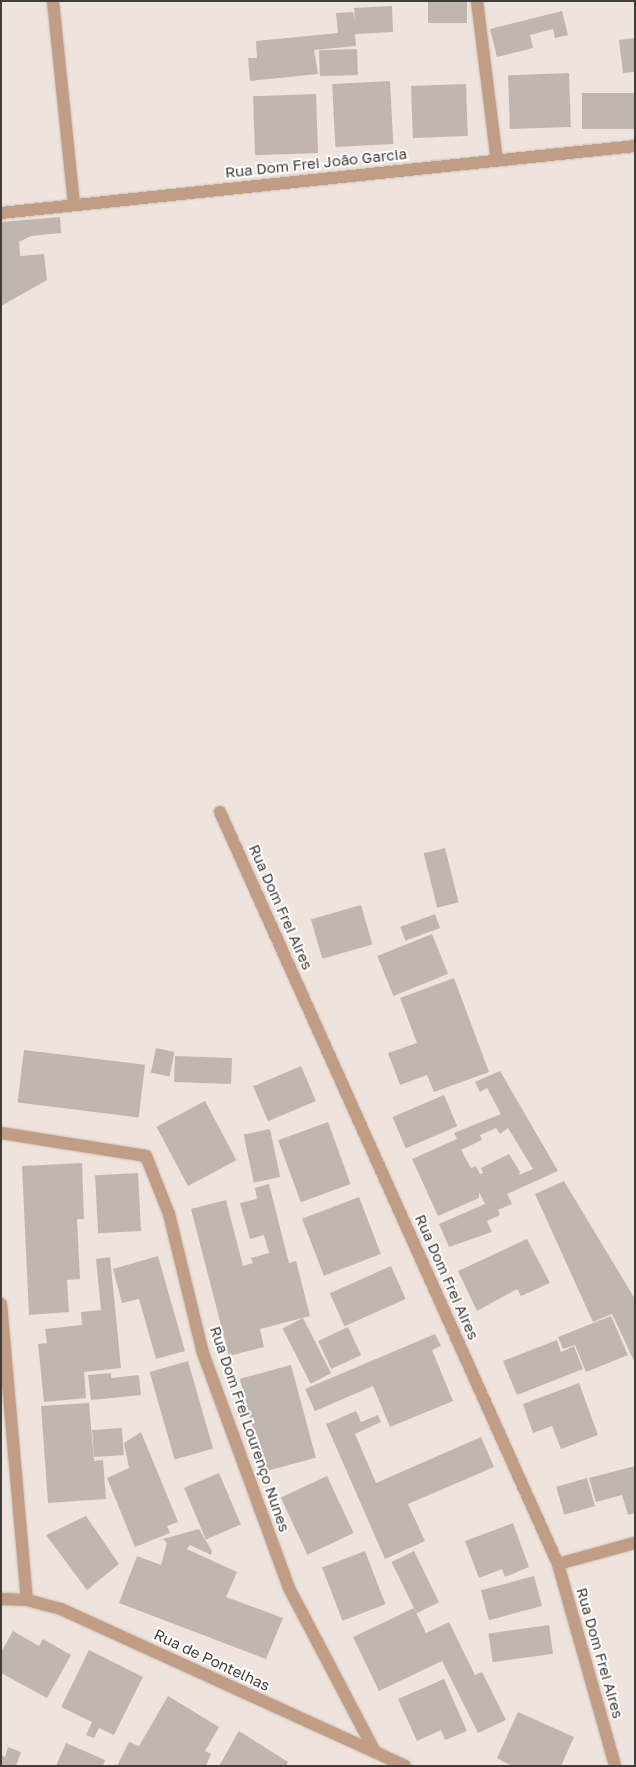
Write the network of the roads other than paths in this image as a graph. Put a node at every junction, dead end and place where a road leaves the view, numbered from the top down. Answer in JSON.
{"nodes":[{"id":1,"x":53,"y":1,"type":"edge"},
{"id":2,"x":477,"y":1,"type":"edge"},
{"id":3,"x":635,"y":146,"type":"edge"},
{"id":4,"x":497,"y":161,"type":"junction"},
{"id":5,"x":74,"y":205,"type":"junction"},
{"id":6,"x":1,"y":213,"type":"edge"},
{"id":7,"x":220,"y":812,"type":"dead end"},
{"id":8,"x":1,"y":1134,"type":"edge"},
{"id":9,"x":1,"y":1304,"type":"edge"},
{"id":10,"x":4,"y":1366,"type":"edge"},
{"id":11,"x":635,"y":1543,"type":"edge"},
{"id":12,"x":558,"y":1564,"type":"junction"},
{"id":13,"x":1,"y":1599,"type":"edge"},
{"id":14,"x":27,"y":1600,"type":"junction"},
{"id":15,"x":375,"y":1752,"type":"junction"},
{"id":16,"x":405,"y":1766,"type":"edge"},
{"id":17,"x":615,"y":1766,"type":"edge"}],
"edges":[{"from":1,"to":5,"type":"street"},
{"from":2,"to":4,"type":"street"},
{"from":3,"to":4,"type":"street","name":"Rua Dom Frei João Garcia"},
{"from":4,"to":5,"type":"street","name":"Rua Dom Frei João Garcia"},
{"from":5,"to":6,"type":"street","name":"Rua Dom Frei João Garcia"},
{"from":7,"to":12,"type":"street","name":"Rua Dom Frei Aires"},
{"from":8,"to":15,"type":"street","name":"Rua Dom Frei Lourenço Nunes"},
{"from":9,"to":10,"type":"street"},
{"from":10,"to":14,"type":"street"},
{"from":11,"to":12,"type":"street"},
{"from":12,"to":17,"type":"street","name":"Rua Dom Frei Aires"},
{"from":13,"to":14,"type":"street","name":"Rua de Pontelhas"},
{"from":14,"to":15,"type":"street","name":"Rua de Pontelhas"},
{"from":15,"to":16,"type":"street","name":"Rua de Pontelhas"}]}
